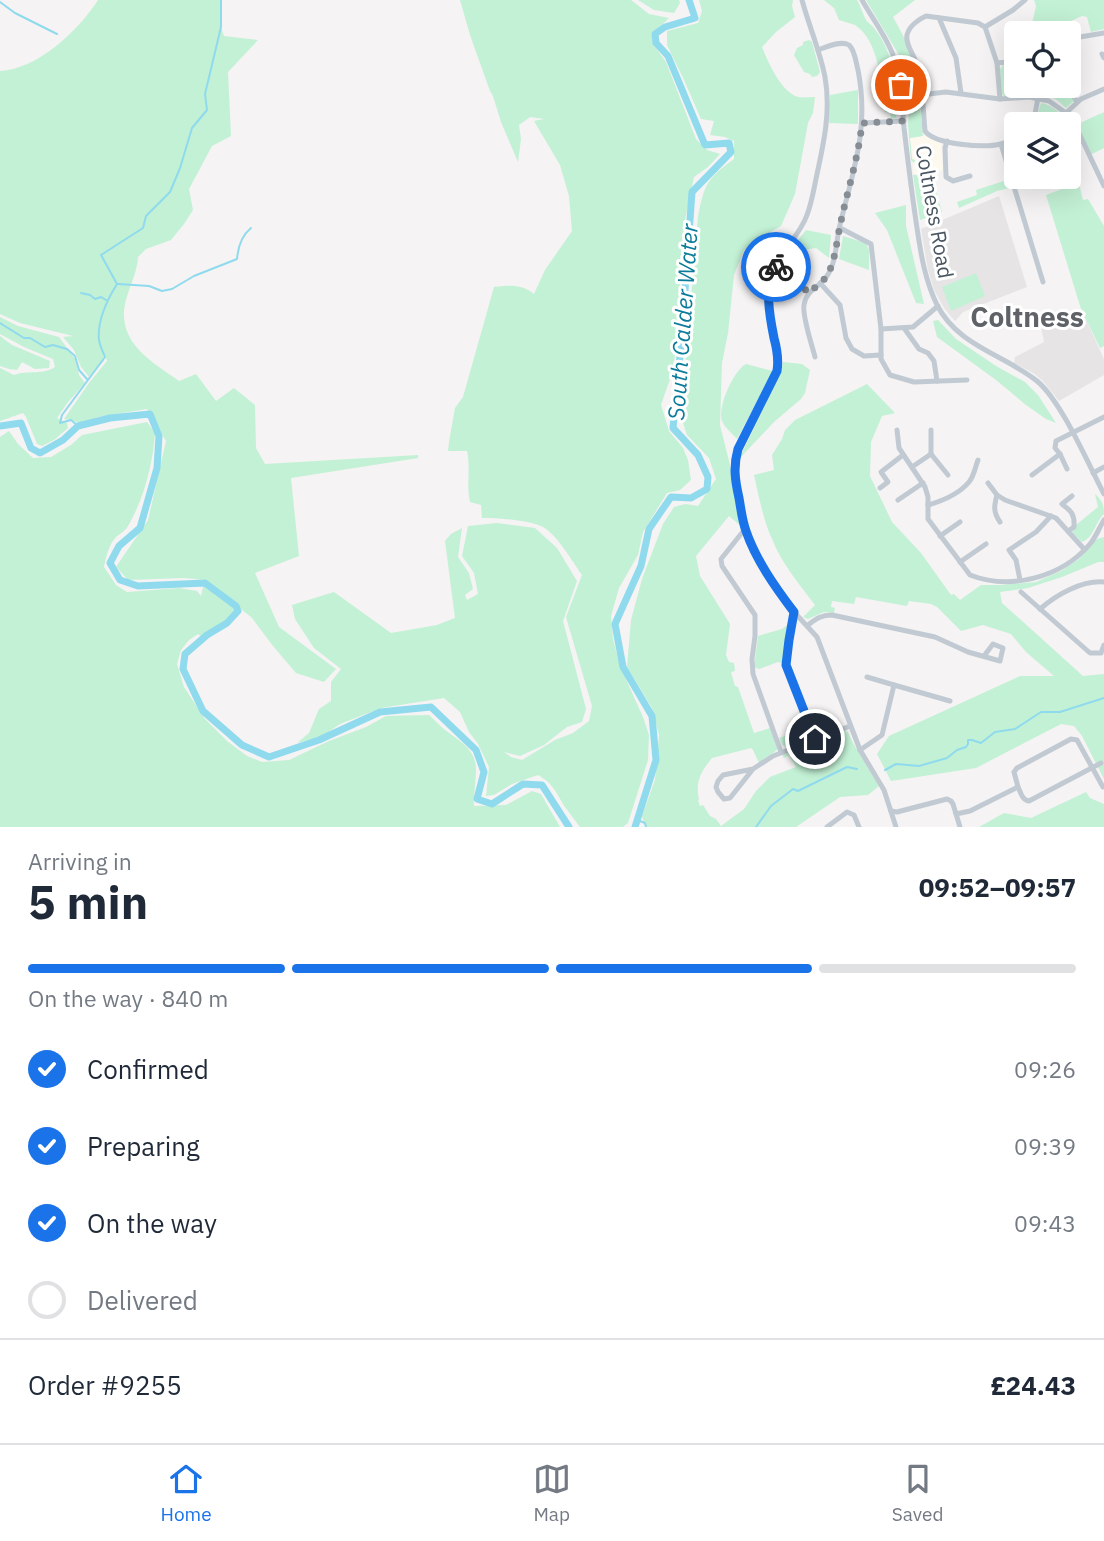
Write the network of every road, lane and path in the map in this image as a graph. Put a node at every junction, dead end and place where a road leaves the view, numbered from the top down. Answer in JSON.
{"nodes":[{"id":1,"x":802,"y":0,"type":"edge"},
{"id":2,"x":862,"y":0,"type":"edge"},
{"id":3,"x":1025,"y":0,"type":"edge"},
{"id":4,"x":939,"y":18,"type":"junction"},
{"id":5,"x":985,"y":27,"type":"junction"},
{"id":6,"x":1104,"y":33,"type":"edge"},
{"id":7,"x":1081,"y":37,"type":"edge"},
{"id":8,"x":818,"y":50,"type":"junction"},
{"id":9,"x":1004,"y":62,"type":"edge"},
{"id":10,"x":997,"y":63,"type":"junction"},
{"id":11,"x":1104,"y":89,"type":"edge"},
{"id":12,"x":961,"y":93,"type":"junction"},
{"id":13,"x":921,"y":95,"type":"junction"},
{"id":14,"x":903,"y":97,"type":"junction"},
{"id":15,"x":1038,"y":98,"type":"junction"},
{"id":16,"x":1075,"y":98,"type":"edge"},
{"id":17,"x":1000,"y":99,"type":"junction"},
{"id":18,"x":1077,"y":102,"type":"junction"},
{"id":19,"x":1035,"y":112,"type":"edge"},
{"id":20,"x":1065,"y":112,"type":"edge"},
{"id":21,"x":1067,"y":112,"type":"edge"},
{"id":22,"x":904,"y":121,"type":"junction"},
{"id":23,"x":862,"y":123,"type":"junction"},
{"id":24,"x":1081,"y":136,"type":"edge"},
{"id":25,"x":947,"y":141,"type":"junction"},
{"id":26,"x":1004,"y":142,"type":"edge"},
{"id":27,"x":1001,"y":144,"type":"junction"},
{"id":28,"x":1101,"y":173,"type":"edge"},
{"id":29,"x":970,"y":176,"type":"dead end"},
{"id":30,"x":1104,"y":187,"type":"edge"},
{"id":31,"x":839,"y":228,"type":"junction"},
{"id":32,"x":774,"y":266,"type":"junction"},
{"id":33,"x":1043,"y":282,"type":"dead end"},
{"id":34,"x":820,"y":283,"type":"junction"},
{"id":35,"x":809,"y":293,"type":"junction"},
{"id":36,"x":938,"y":306,"type":"junction"},
{"id":37,"x":904,"y":327,"type":"junction"},
{"id":38,"x":881,"y":329,"type":"junction"},
{"id":39,"x":881,"y":355,"type":"junction"},
{"id":40,"x":815,"y":357,"type":"dead end"},
{"id":41,"x":967,"y":380,"type":"dead end"},
{"id":42,"x":937,"y":382,"type":"junction"},
{"id":43,"x":1104,"y":417,"type":"edge"},
{"id":44,"x":897,"y":430,"type":"dead end"},
{"id":45,"x":931,"y":430,"type":"dead end"},
{"id":46,"x":1072,"y":432,"type":"junction"},
{"id":47,"x":931,"y":454,"type":"junction"},
{"id":48,"x":1060,"y":454,"type":"junction"},
{"id":49,"x":904,"y":455,"type":"junction"},
{"id":50,"x":978,"y":460,"type":"dead end"},
{"id":51,"x":912,"y":467,"type":"junction"},
{"id":52,"x":1104,"y":467,"type":"edge"},
{"id":53,"x":1068,"y":469,"type":"dead end"},
{"id":54,"x":1093,"y":473,"type":"junction"},
{"id":55,"x":948,"y":475,"type":"dead end"},
{"id":56,"x":1032,"y":475,"type":"dead end"},
{"id":57,"x":923,"y":483,"type":"junction"},
{"id":58,"x":988,"y":483,"type":"dead end"},
{"id":59,"x":880,"y":488,"type":"dead end"},
{"id":60,"x":1104,"y":494,"type":"edge"},
{"id":61,"x":997,"y":495,"type":"junction"},
{"id":62,"x":1072,"y":496,"type":"dead end"},
{"id":63,"x":898,"y":500,"type":"dead end"},
{"id":64,"x":928,"y":505,"type":"junction"},
{"id":65,"x":1051,"y":516,"type":"junction"},
{"id":66,"x":1104,"y":520,"type":"edge"},
{"id":67,"x":960,"y":522,"type":"dead end"},
{"id":68,"x":1000,"y":522,"type":"dead end"},
{"id":69,"x":745,"y":529,"type":"junction"},
{"id":70,"x":1068,"y":531,"type":"junction"},
{"id":71,"x":1101,"y":533,"type":"edge"},
{"id":72,"x":940,"y":536,"type":"junction"},
{"id":73,"x":986,"y":544,"type":"dead end"},
{"id":74,"x":1084,"y":549,"type":"junction"},
{"id":75,"x":960,"y":562,"type":"junction"},
{"id":76,"x":1020,"y":580,"type":"junction"},
{"id":77,"x":1104,"y":582,"type":"edge"},
{"id":78,"x":1021,"y":593,"type":"dead end"},
{"id":79,"x":1040,"y":609,"type":"junction"},
{"id":80,"x":794,"y":612,"type":"junction"},
{"id":81,"x":808,"y":625,"type":"junction"},
{"id":82,"x":1104,"y":645,"type":"edge"},
{"id":83,"x":984,"y":656,"type":"dead end"},
{"id":84,"x":867,"y":677,"type":"dead end"},
{"id":85,"x":894,"y":685,"type":"junction"},
{"id":86,"x":950,"y":701,"type":"dead end"},
{"id":87,"x":850,"y":726,"type":"junction"},
{"id":88,"x":815,"y":739,"type":"junction"},
{"id":89,"x":860,"y":750,"type":"junction"},
{"id":90,"x":781,"y":752,"type":"junction"},
{"id":91,"x":1101,"y":763,"type":"dead end"},
{"id":92,"x":1093,"y":766,"type":"junction"},
{"id":93,"x":753,"y":769,"type":"junction"},
{"id":94,"x":1018,"y":787,"type":"junction"},
{"id":95,"x":1103,"y":787,"type":"edge"},
{"id":96,"x":891,"y":811,"type":"junction"},
{"id":97,"x":956,"y":814,"type":"junction"},
{"id":98,"x":827,"y":827,"type":"edge"},
{"id":99,"x":859,"y":827,"type":"edge"},
{"id":100,"x":896,"y":827,"type":"edge"},
{"id":101,"x":960,"y":827,"type":"edge"}],
"edges":[{"from":1,"to":8,"type":"street"},
{"from":2,"to":14,"type":"street","name":"Coltness Road"},
{"from":3,"to":5,"type":"street"},
{"from":4,"to":5,"type":"street"},
{"from":4,"to":12,"type":"street"},
{"from":4,"to":13,"type":"street"},
{"from":5,"to":10,"type":"street"},
{"from":6,"to":7,"type":"street"},
{"from":8,"to":23,"type":"street"},
{"from":8,"to":32,"type":"street"},
{"from":9,"to":10,"type":"street"},
{"from":10,"to":17,"type":"street"},
{"from":11,"to":18,"type":"street"},
{"from":12,"to":13,"type":"street"},
{"from":12,"to":17,"type":"street"},
{"from":13,"to":14,"type":"street"},
{"from":13,"to":25,"type":"street"},
{"from":14,"to":22,"type":"street","name":"Coltness Road"},
{"from":15,"to":17,"type":"street"},
{"from":15,"to":19,"type":"street"},
{"from":15,"to":20,"type":"street"},
{"from":16,"to":18,"type":"street"},
{"from":18,"to":21,"type":"street"},
{"from":22,"to":23,"type":"street"},
{"from":22,"to":36,"type":"street","name":"Coltness Road"},
{"from":23,"to":31,"type":"street"},
{"from":24,"to":28,"type":"street"},
{"from":25,"to":27,"type":"street"},
{"from":25,"to":29,"type":"street"},
{"from":26,"to":27,"type":"street"},
{"from":27,"to":33,"type":"street"},
{"from":28,"to":30,"type":"street"},
{"from":31,"to":34,"type":"street"},
{"from":31,"to":38,"type":"street"},
{"from":32,"to":35,"type":"street"},
{"from":32,"to":69,"type":"street"},
{"from":34,"to":35,"type":"street"},
{"from":34,"to":39,"type":"street"},
{"from":35,"to":40,"type":"street"},
{"from":36,"to":37,"type":"street"},
{"from":36,"to":46,"type":"street","name":"Coltness Road"},
{"from":37,"to":38,"type":"street"},
{"from":37,"to":42,"type":"street"},
{"from":38,"to":39,"type":"street"},
{"from":39,"to":42,"type":"street"},
{"from":41,"to":42,"type":"street"},
{"from":43,"to":46,"type":"street"},
{"from":44,"to":49,"type":"street"},
{"from":45,"to":47,"type":"street"},
{"from":46,"to":48,"type":"street"},
{"from":46,"to":54,"type":"street","name":"Coltness Road"},
{"from":47,"to":51,"type":"street"},
{"from":47,"to":55,"type":"street"},
{"from":48,"to":53,"type":"street"},
{"from":48,"to":56,"type":"street"},
{"from":49,"to":51,"type":"street"},
{"from":49,"to":59,"type":"street"},
{"from":50,"to":64,"type":"street"},
{"from":51,"to":57,"type":"street"},
{"from":52,"to":54,"type":"street"},
{"from":54,"to":60,"type":"street","name":"Coltness Road"},
{"from":57,"to":63,"type":"street"},
{"from":57,"to":64,"type":"street"},
{"from":58,"to":61,"type":"street"},
{"from":61,"to":65,"type":"street"},
{"from":61,"to":68,"type":"street"},
{"from":62,"to":70,"type":"street"},
{"from":64,"to":72,"type":"street"},
{"from":65,"to":70,"type":"street"},
{"from":65,"to":76,"type":"street"},
{"from":66,"to":71,"type":"street"},
{"from":67,"to":72,"type":"street"},
{"from":69,"to":80,"type":"street"},
{"from":69,"to":90,"type":"street"},
{"from":70,"to":74,"type":"street"},
{"from":71,"to":74,"type":"street"},
{"from":72,"to":75,"type":"street"},
{"from":73,"to":75,"type":"street"},
{"from":74,"to":76,"type":"street"},
{"from":75,"to":76,"type":"street"},
{"from":77,"to":79,"type":"street"},
{"from":78,"to":79,"type":"street"},
{"from":79,"to":82,"type":"street"},
{"from":80,"to":81,"type":"street"},
{"from":80,"to":88,"type":"street"},
{"from":81,"to":83,"type":"street"},
{"from":81,"to":87,"type":"street"},
{"from":84,"to":85,"type":"street"},
{"from":85,"to":86,"type":"street"},
{"from":85,"to":89,"type":"street"},
{"from":87,"to":88,"type":"street"},
{"from":87,"to":89,"type":"street"},
{"from":88,"to":90,"type":"street"},
{"from":89,"to":96,"type":"street"},
{"from":90,"to":93,"type":"street"},
{"from":91,"to":92,"type":"street"},
{"from":92,"to":94,"type":"street"},
{"from":92,"to":94,"type":"street"},
{"from":92,"to":95,"type":"street"},
{"from":93,"to":93,"type":"street"},
{"from":94,"to":97,"type":"street"},
{"from":96,"to":97,"type":"street"},
{"from":96,"to":100,"type":"street"},
{"from":97,"to":101,"type":"street"},
{"from":98,"to":99,"type":"street"}]}
